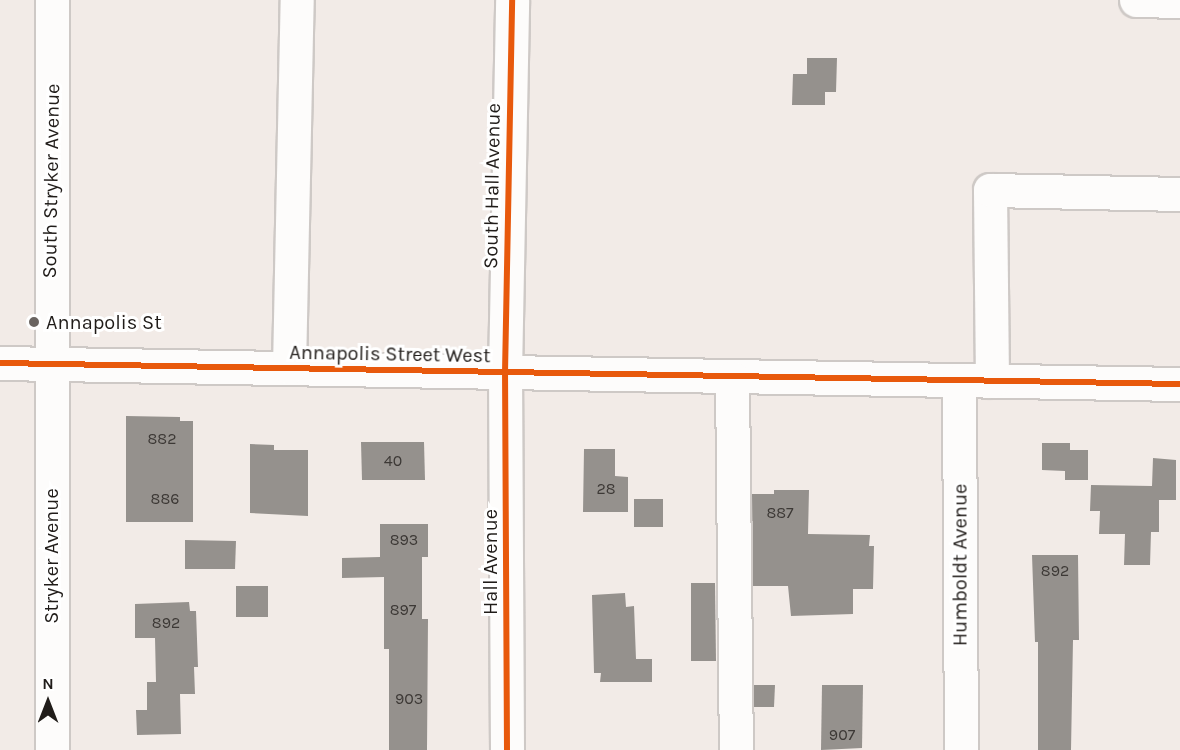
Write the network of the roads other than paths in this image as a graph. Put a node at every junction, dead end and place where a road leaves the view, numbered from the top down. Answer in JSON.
{"nodes":[{"id":1,"x":52,"y":0,"type":"edge"},
{"id":2,"x":297,"y":0,"type":"edge"},
{"id":3,"x":512,"y":0,"type":"edge"},
{"id":4,"x":1136,"y":0,"type":"edge"},
{"id":5,"x":1180,"y":1,"type":"edge"},
{"id":6,"x":1180,"y":194,"type":"edge"},
{"id":7,"x":0,"y":363,"type":"edge"},
{"id":8,"x":49,"y":363,"type":"junction"},
{"id":9,"x":289,"y":367,"type":"junction"},
{"id":10,"x":506,"y":373,"type":"junction"},
{"id":11,"x":732,"y":378,"type":"junction"},
{"id":12,"x":959,"y":381,"type":"junction"},
{"id":13,"x":992,"y":381,"type":"junction"},
{"id":14,"x":1180,"y":384,"type":"edge"},
{"id":15,"x":52,"y":750,"type":"edge"},
{"id":16,"x":507,"y":750,"type":"edge"},
{"id":17,"x":736,"y":750,"type":"edge"},
{"id":18,"x":962,"y":750,"type":"edge"}],
"edges":[{"from":1,"to":8,"type":"street","name":"South Stryker Avenue"},
{"from":2,"to":9,"type":"street"},
{"from":3,"to":10,"type":"street","name":"South Hall Avenue"},
{"from":4,"to":5,"type":"street"},
{"from":6,"to":13,"type":"street"},
{"from":7,"to":8,"type":"street","name":"Annapolis Street West"},
{"from":8,"to":9,"type":"street","name":"Annapolis Street West"},
{"from":8,"to":15,"type":"street","name":"Stryker Avenue"},
{"from":9,"to":10,"type":"street","name":"Annapolis Street West"},
{"from":10,"to":11,"type":"street","name":"Annapolis Street West"},
{"from":10,"to":16,"type":"street","name":"Hall Avenue"},
{"from":11,"to":12,"type":"street","name":"Annapolis Street West"},
{"from":11,"to":17,"type":"street"},
{"from":12,"to":13,"type":"street","name":"Annapolis Street West"},
{"from":12,"to":18,"type":"street","name":"Humboldt Avenue"},
{"from":13,"to":14,"type":"street","name":"Annapolis Street West"}]}
